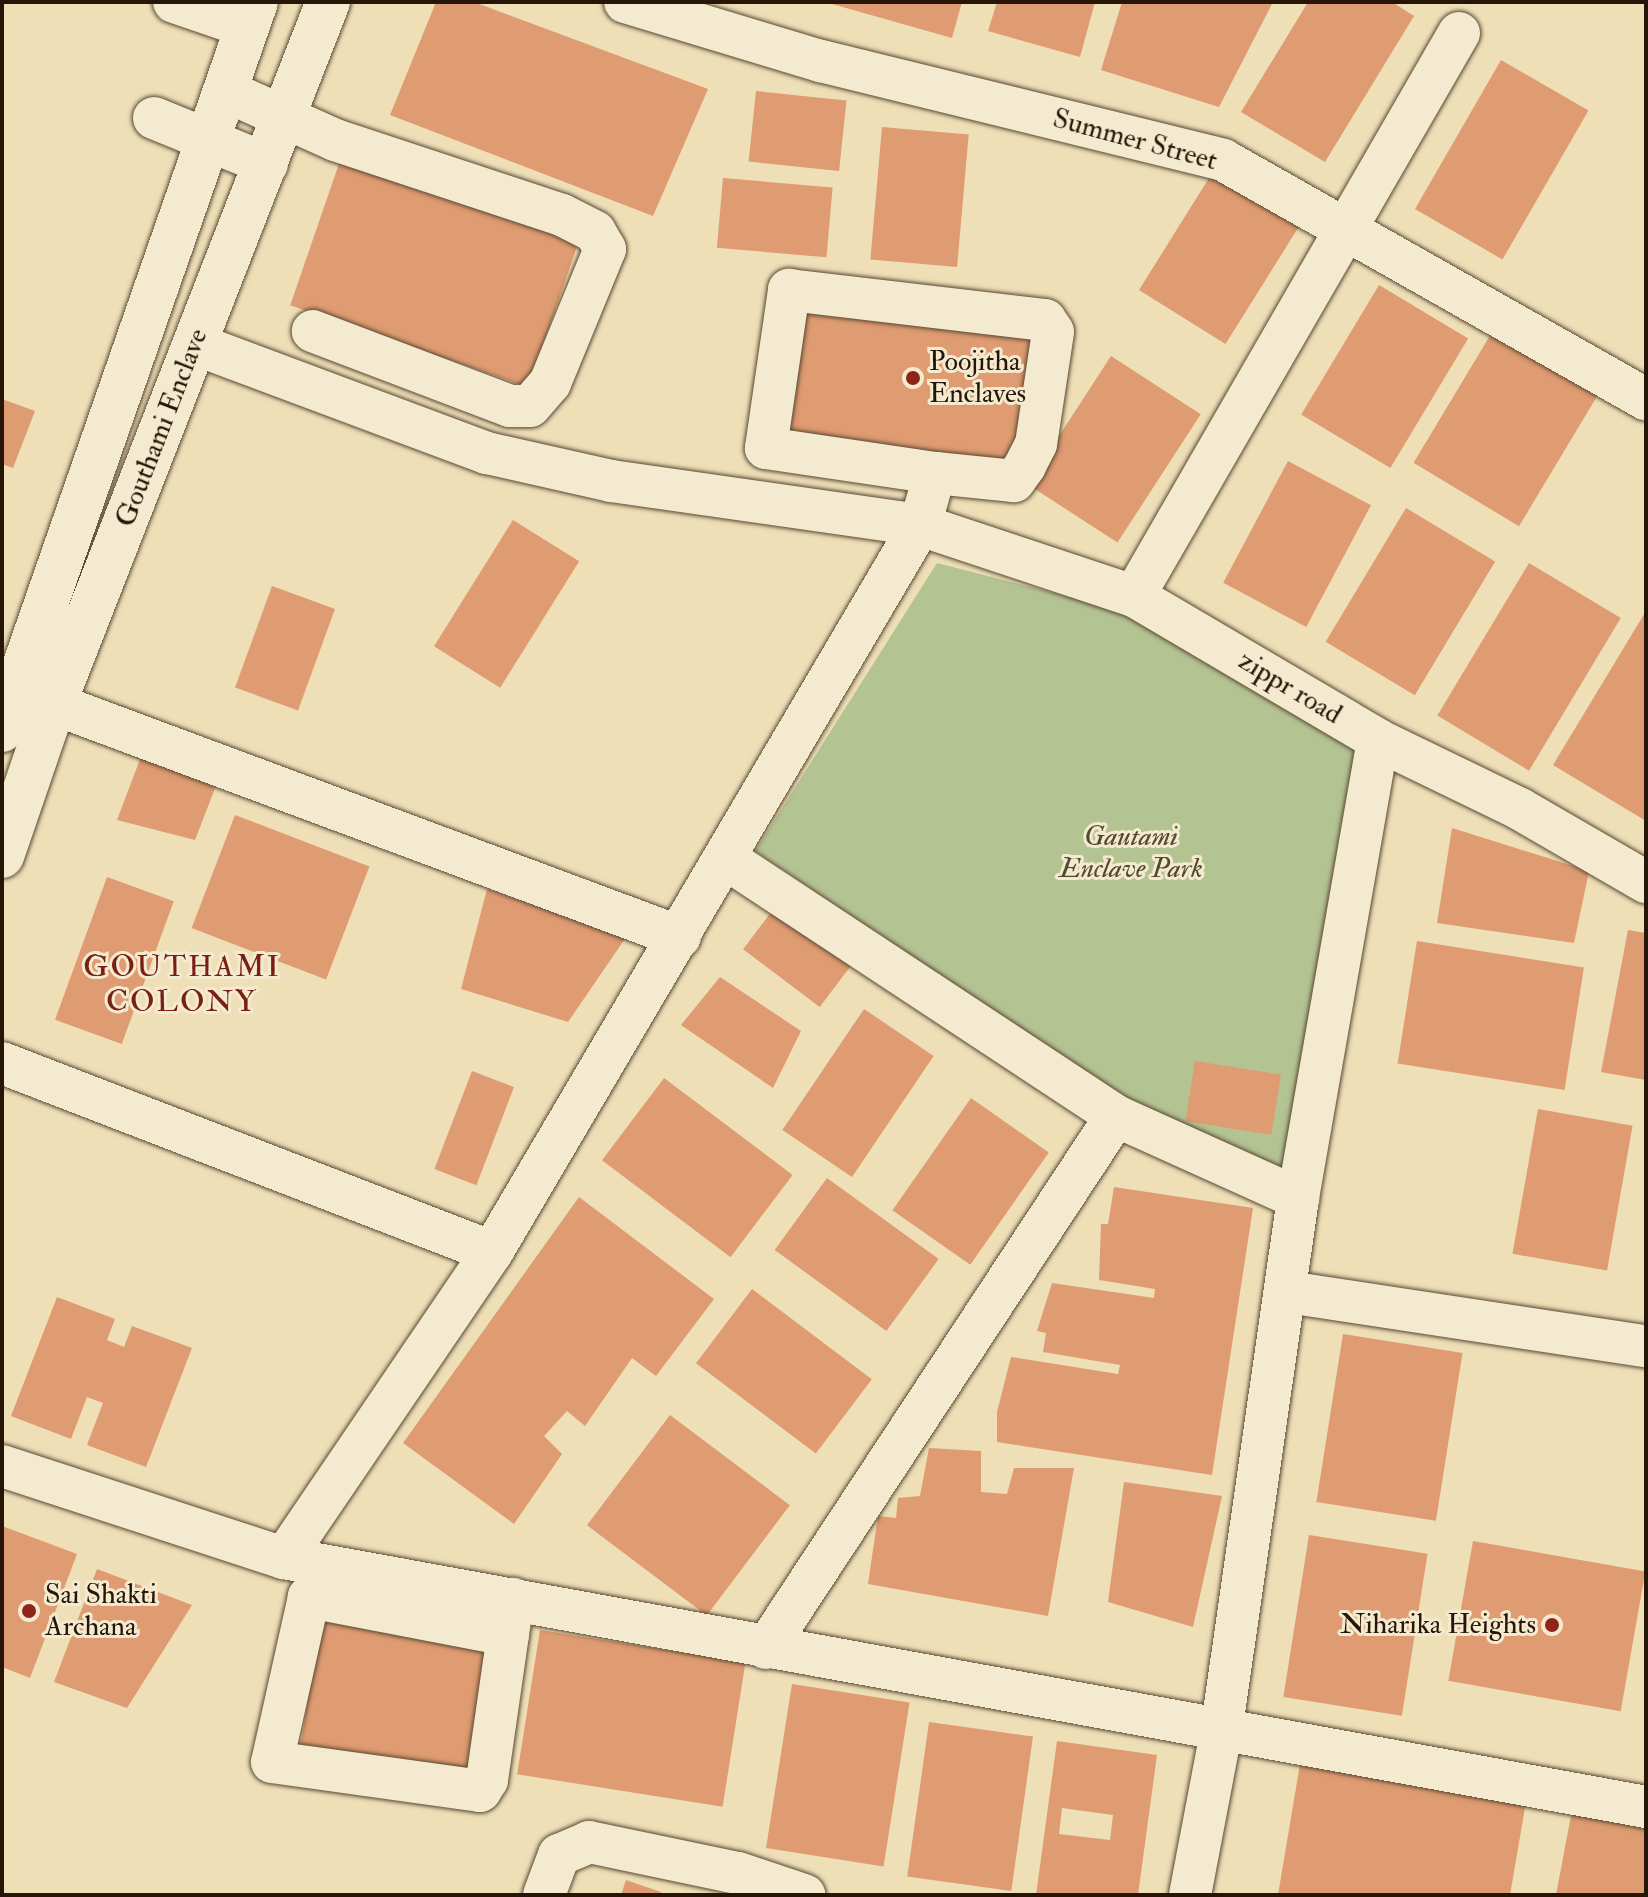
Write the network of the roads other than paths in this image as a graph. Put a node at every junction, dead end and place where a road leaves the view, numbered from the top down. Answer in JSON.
{"nodes":[{"id":1,"x":174,"y":2,"type":"edge"},
{"id":2,"x":328,"y":2,"type":"edge"},
{"id":3,"x":625,"y":2,"type":"edge"},
{"id":4,"x":251,"y":14,"type":"edge"},
{"id":5,"x":1459,"y":33,"type":"dead end"},
{"id":6,"x":226,"y":91,"type":"junction"},
{"id":7,"x":285,"y":116,"type":"junction"},
{"id":8,"x":154,"y":118,"type":"dead end"},
{"id":9,"x":209,"y":141,"type":"junction"},
{"id":10,"x":267,"y":164,"type":"junction"},
{"id":11,"x":1347,"y":230,"type":"junction"},
{"id":12,"x":313,"y":331,"type":"dead end"},
{"id":13,"x":195,"y":344,"type":"junction"},
{"id":14,"x":1646,"y":399,"type":"edge"},
{"id":15,"x":935,"y":473,"type":"junction"},
{"id":16,"x":920,"y":525,"type":"junction"},
{"id":17,"x":1134,"y":596,"type":"junction"},
{"id":18,"x":25,"y":693,"type":"edge"},
{"id":19,"x":2,"y":730,"type":"edge"},
{"id":20,"x":1378,"y":740,"type":"junction"},
{"id":21,"x":2,"y":856,"type":"edge"},
{"id":22,"x":725,"y":858,"type":"junction"},
{"id":23,"x":1646,"y":882,"type":"edge"},
{"id":24,"x":680,"y":937,"type":"junction"},
{"id":25,"x":2,"y":1063,"type":"edge"},
{"id":26,"x":1116,"y":1116,"type":"junction"},
{"id":27,"x":1298,"y":1198,"type":"junction"},
{"id":28,"x":492,"y":1252,"type":"junction"},
{"id":29,"x":1287,"y":1292,"type":"junction"},
{"id":30,"x":1646,"y":1346,"type":"edge"},
{"id":31,"x":2,"y":1466,"type":"edge"},
{"id":32,"x":284,"y":1558,"type":"junction"},
{"id":33,"x":511,"y":1617,"type":"junction"},
{"id":34,"x":766,"y":1648,"type":"junction"},
{"id":35,"x":1221,"y":1733,"type":"junction"},
{"id":36,"x":1646,"y":1807,"type":"edge"},
{"id":37,"x":544,"y":1895,"type":"edge"},
{"id":38,"x":804,"y":1895,"type":"edge"},
{"id":39,"x":1190,"y":1895,"type":"edge"}],
"edges":[{"from":1,"to":4,"type":"street"},
{"from":2,"to":7,"type":"street","name":"Gouthami Enclave"},
{"from":3,"to":11,"type":"street","name":"Summer Street"},
{"from":4,"to":6,"type":"street","name":"Gouthami Enclave"},
{"from":5,"to":11,"type":"street"},
{"from":6,"to":7,"type":"street"},
{"from":6,"to":9,"type":"street","name":"Gouthami Enclave"},
{"from":7,"to":10,"type":"street","name":"Gouthami Enclave"},
{"from":7,"to":12,"type":"street"},
{"from":8,"to":9,"type":"street"},
{"from":9,"to":10,"type":"street"},
{"from":9,"to":18,"type":"street","name":"Gouthami Enclave"},
{"from":10,"to":13,"type":"street","name":"Gouthami Enclave"},
{"from":11,"to":14,"type":"street","name":"Summer Street"},
{"from":11,"to":17,"type":"street"},
{"from":13,"to":16,"type":"street","name":"zippr road"},
{"from":13,"to":18,"type":"street","name":"Gouthami Enclave"},
{"from":15,"to":15,"type":"street"},
{"from":15,"to":16,"type":"street"},
{"from":16,"to":17,"type":"street","name":"zippr road"},
{"from":16,"to":22,"type":"street"},
{"from":17,"to":20,"type":"street","name":"zippr road"},
{"from":18,"to":19,"type":"street","name":"Gouthami Enclave"},
{"from":18,"to":21,"type":"street","name":"Gouthami Enclave"},
{"from":18,"to":24,"type":"street"},
{"from":20,"to":23,"type":"street","name":"zippr road"},
{"from":20,"to":27,"type":"street"},
{"from":22,"to":24,"type":"street"},
{"from":22,"to":26,"type":"street"},
{"from":24,"to":28,"type":"street"},
{"from":25,"to":28,"type":"street"},
{"from":26,"to":27,"type":"street"},
{"from":26,"to":34,"type":"street"},
{"from":27,"to":29,"type":"street"},
{"from":28,"to":32,"type":"street"},
{"from":29,"to":30,"type":"street"},
{"from":29,"to":35,"type":"street"},
{"from":31,"to":32,"type":"street"},
{"from":32,"to":33,"type":"street"},
{"from":33,"to":33,"type":"street"},
{"from":33,"to":34,"type":"street"},
{"from":34,"to":35,"type":"street"},
{"from":35,"to":36,"type":"street"},
{"from":35,"to":39,"type":"street"},
{"from":37,"to":38,"type":"street"}]}
